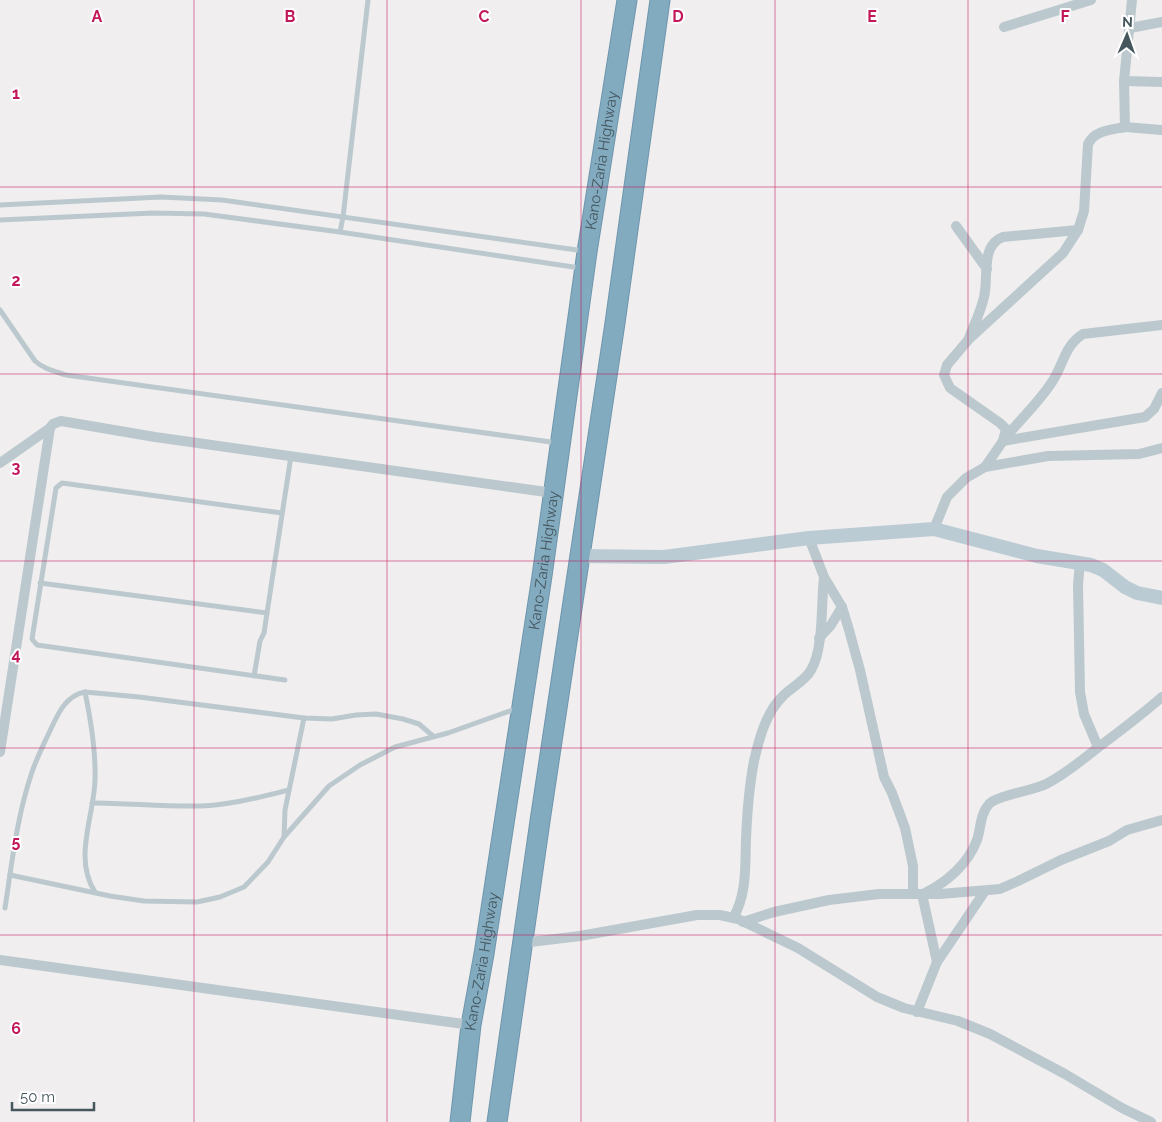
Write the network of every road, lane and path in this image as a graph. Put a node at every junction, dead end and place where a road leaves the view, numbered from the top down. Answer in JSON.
{"nodes":[{"id":1,"x":368,"y":0,"type":"edge"},
{"id":2,"x":627,"y":0,"type":"edge"},
{"id":3,"x":660,"y":0,"type":"edge"},
{"id":4,"x":1091,"y":0,"type":"edge"},
{"id":5,"x":1132,"y":0,"type":"edge"},
{"id":6,"x":1162,"y":22,"type":"edge"},
{"id":7,"x":1004,"y":27,"type":"dead end"},
{"id":8,"x":1130,"y":28,"type":"junction"},
{"id":9,"x":1124,"y":81,"type":"junction"},
{"id":10,"x":1162,"y":82,"type":"edge"},
{"id":11,"x":1126,"y":127,"type":"junction"},
{"id":12,"x":1162,"y":130,"type":"edge"},
{"id":13,"x":0,"y":205,"type":"edge"},
{"id":14,"x":344,"y":216,"type":"junction"},
{"id":15,"x":0,"y":220,"type":"edge"},
{"id":16,"x":956,"y":226,"type":"dead end"},
{"id":17,"x":1078,"y":230,"type":"junction"},
{"id":18,"x":340,"y":232,"type":"junction"},
{"id":19,"x":586,"y":260,"type":"junction"},
{"id":20,"x":987,"y":269,"type":"junction"},
{"id":21,"x":0,"y":310,"type":"edge"},
{"id":22,"x":1162,"y":326,"type":"edge"},
{"id":23,"x":969,"y":339,"type":"junction"},
{"id":24,"x":1162,"y":393,"type":"edge"},
{"id":25,"x":50,"y":428,"type":"junction"},
{"id":26,"x":1003,"y":441,"type":"junction"},
{"id":27,"x":560,"y":443,"type":"junction"},
{"id":28,"x":1162,"y":448,"type":"edge"},
{"id":29,"x":290,"y":456,"type":"junction"},
{"id":30,"x":0,"y":463,"type":"edge"},
{"id":31,"x":985,"y":467,"type":"junction"},
{"id":32,"x":553,"y":493,"type":"junction"},
{"id":33,"x":282,"y":513,"type":"junction"},
{"id":34,"x":934,"y":529,"type":"junction"},
{"id":35,"x":808,"y":538,"type":"junction"},
{"id":36,"x":578,"y":556,"type":"junction"},
{"id":37,"x":1080,"y":562,"type":"junction"},
{"id":38,"x":824,"y":576,"type":"junction"},
{"id":39,"x":40,"y":583,"type":"junction"},
{"id":40,"x":1162,"y":598,"type":"edge"},
{"id":41,"x":842,"y":607,"type":"junction"},
{"id":42,"x":268,"y":613,"type":"junction"},
{"id":43,"x":819,"y":638,"type":"junction"},
{"id":44,"x":254,"y":676,"type":"junction"},
{"id":45,"x":285,"y":680,"type":"dead end"},
{"id":46,"x":85,"y":692,"type":"junction"},
{"id":47,"x":1162,"y":697,"type":"edge"},
{"id":48,"x":521,"y":707,"type":"junction"},
{"id":49,"x":304,"y":718,"type":"junction"},
{"id":50,"x":433,"y":736,"type":"junction"},
{"id":51,"x":1098,"y":747,"type":"junction"},
{"id":52,"x":0,"y":752,"type":"edge"},
{"id":53,"x":289,"y":790,"type":"junction"},
{"id":54,"x":92,"y":803,"type":"junction"},
{"id":55,"x":1162,"y":820,"type":"edge"},
{"id":56,"x":284,"y":837,"type":"junction"},
{"id":57,"x":10,"y":875,"type":"junction"},
{"id":58,"x":986,"y":891,"type":"junction"},
{"id":59,"x":95,"y":892,"type":"junction"},
{"id":60,"x":917,"y":894,"type":"junction"},
{"id":61,"x":5,"y":908,"type":"dead end"},
{"id":62,"x":738,"y":920,"type":"junction"},
{"id":63,"x":522,"y":944,"type":"junction"},
{"id":64,"x":0,"y":960,"type":"edge"},
{"id":65,"x":937,"y":962,"type":"junction"},
{"id":66,"x":917,"y":1012,"type":"junction"},
{"id":67,"x":471,"y":1025,"type":"junction"},
{"id":68,"x":460,"y":1122,"type":"edge"},
{"id":69,"x":498,"y":1122,"type":"edge"},
{"id":70,"x":1151,"y":1122,"type":"edge"}],
"edges":[{"from":1,"to":14,"type":"lane"},
{"from":2,"to":19,"type":"highway","name":"Kano-Zaria Highway"},
{"from":3,"to":36,"type":"highway"},
{"from":4,"to":7,"type":"street"},
{"from":5,"to":8,"type":"street"},
{"from":6,"to":8,"type":"street"},
{"from":8,"to":9,"type":"street"},
{"from":9,"to":10,"type":"street"},
{"from":9,"to":11,"type":"street"},
{"from":11,"to":12,"type":"street"},
{"from":11,"to":17,"type":"street"},
{"from":13,"to":14,"type":"lane"},
{"from":14,"to":18,"type":"lane"},
{"from":14,"to":19,"type":"lane"},
{"from":15,"to":18,"type":"lane"},
{"from":16,"to":20,"type":"street"},
{"from":17,"to":20,"type":"street"},
{"from":17,"to":23,"type":"street"},
{"from":18,"to":19,"type":"lane"},
{"from":19,"to":27,"type":"highway","name":"Kano-Zaria Highway"},
{"from":20,"to":23,"type":"street"},
{"from":21,"to":27,"type":"lane"},
{"from":22,"to":26,"type":"street"},
{"from":23,"to":26,"type":"street"},
{"from":24,"to":26,"type":"street"},
{"from":25,"to":29,"type":"street"},
{"from":25,"to":30,"type":"street"},
{"from":25,"to":52,"type":"street"},
{"from":26,"to":31,"type":"street"},
{"from":27,"to":32,"type":"highway","name":"Kano-Zaria Highway"},
{"from":28,"to":31,"type":"street"},
{"from":29,"to":32,"type":"street"},
{"from":29,"to":33,"type":"lane"},
{"from":31,"to":34,"type":"street"},
{"from":32,"to":48,"type":"highway","name":"Kano-Zaria Highway"},
{"from":33,"to":39,"type":"lane"},
{"from":33,"to":42,"type":"lane"},
{"from":34,"to":35,"type":"street"},
{"from":34,"to":37,"type":"street"},
{"from":35,"to":36,"type":"street"},
{"from":35,"to":38,"type":"street"},
{"from":36,"to":63,"type":"highway"},
{"from":37,"to":40,"type":"street"},
{"from":37,"to":51,"type":"street"},
{"from":38,"to":41,"type":"street"},
{"from":38,"to":43,"type":"street"},
{"from":39,"to":42,"type":"lane"},
{"from":39,"to":44,"type":"lane"},
{"from":41,"to":43,"type":"street"},
{"from":41,"to":60,"type":"street"},
{"from":42,"to":44,"type":"lane"},
{"from":43,"to":62,"type":"street"},
{"from":44,"to":45,"type":"lane"},
{"from":46,"to":49,"type":"lane"},
{"from":46,"to":54,"type":"lane"},
{"from":46,"to":57,"type":"lane"},
{"from":47,"to":51,"type":"street"},
{"from":48,"to":50,"type":"lane"},
{"from":48,"to":67,"type":"highway","name":"Kano-Zaria Highway"},
{"from":49,"to":50,"type":"lane"},
{"from":49,"to":53,"type":"lane"},
{"from":50,"to":56,"type":"lane"},
{"from":51,"to":60,"type":"street"},
{"from":53,"to":54,"type":"lane"},
{"from":53,"to":56,"type":"lane"},
{"from":54,"to":59,"type":"lane"},
{"from":55,"to":58,"type":"street"},
{"from":56,"to":59,"type":"lane"},
{"from":57,"to":59,"type":"lane"},
{"from":57,"to":61,"type":"lane"},
{"from":58,"to":60,"type":"street"},
{"from":58,"to":65,"type":"street"},
{"from":60,"to":62,"type":"street"},
{"from":60,"to":65,"type":"street"},
{"from":62,"to":63,"type":"street"},
{"from":62,"to":66,"type":"street"},
{"from":63,"to":69,"type":"highway"},
{"from":64,"to":67,"type":"street"},
{"from":65,"to":66,"type":"street"},
{"from":66,"to":70,"type":"street"},
{"from":67,"to":68,"type":"highway","name":"Kano-Zaria Highway"}]}
